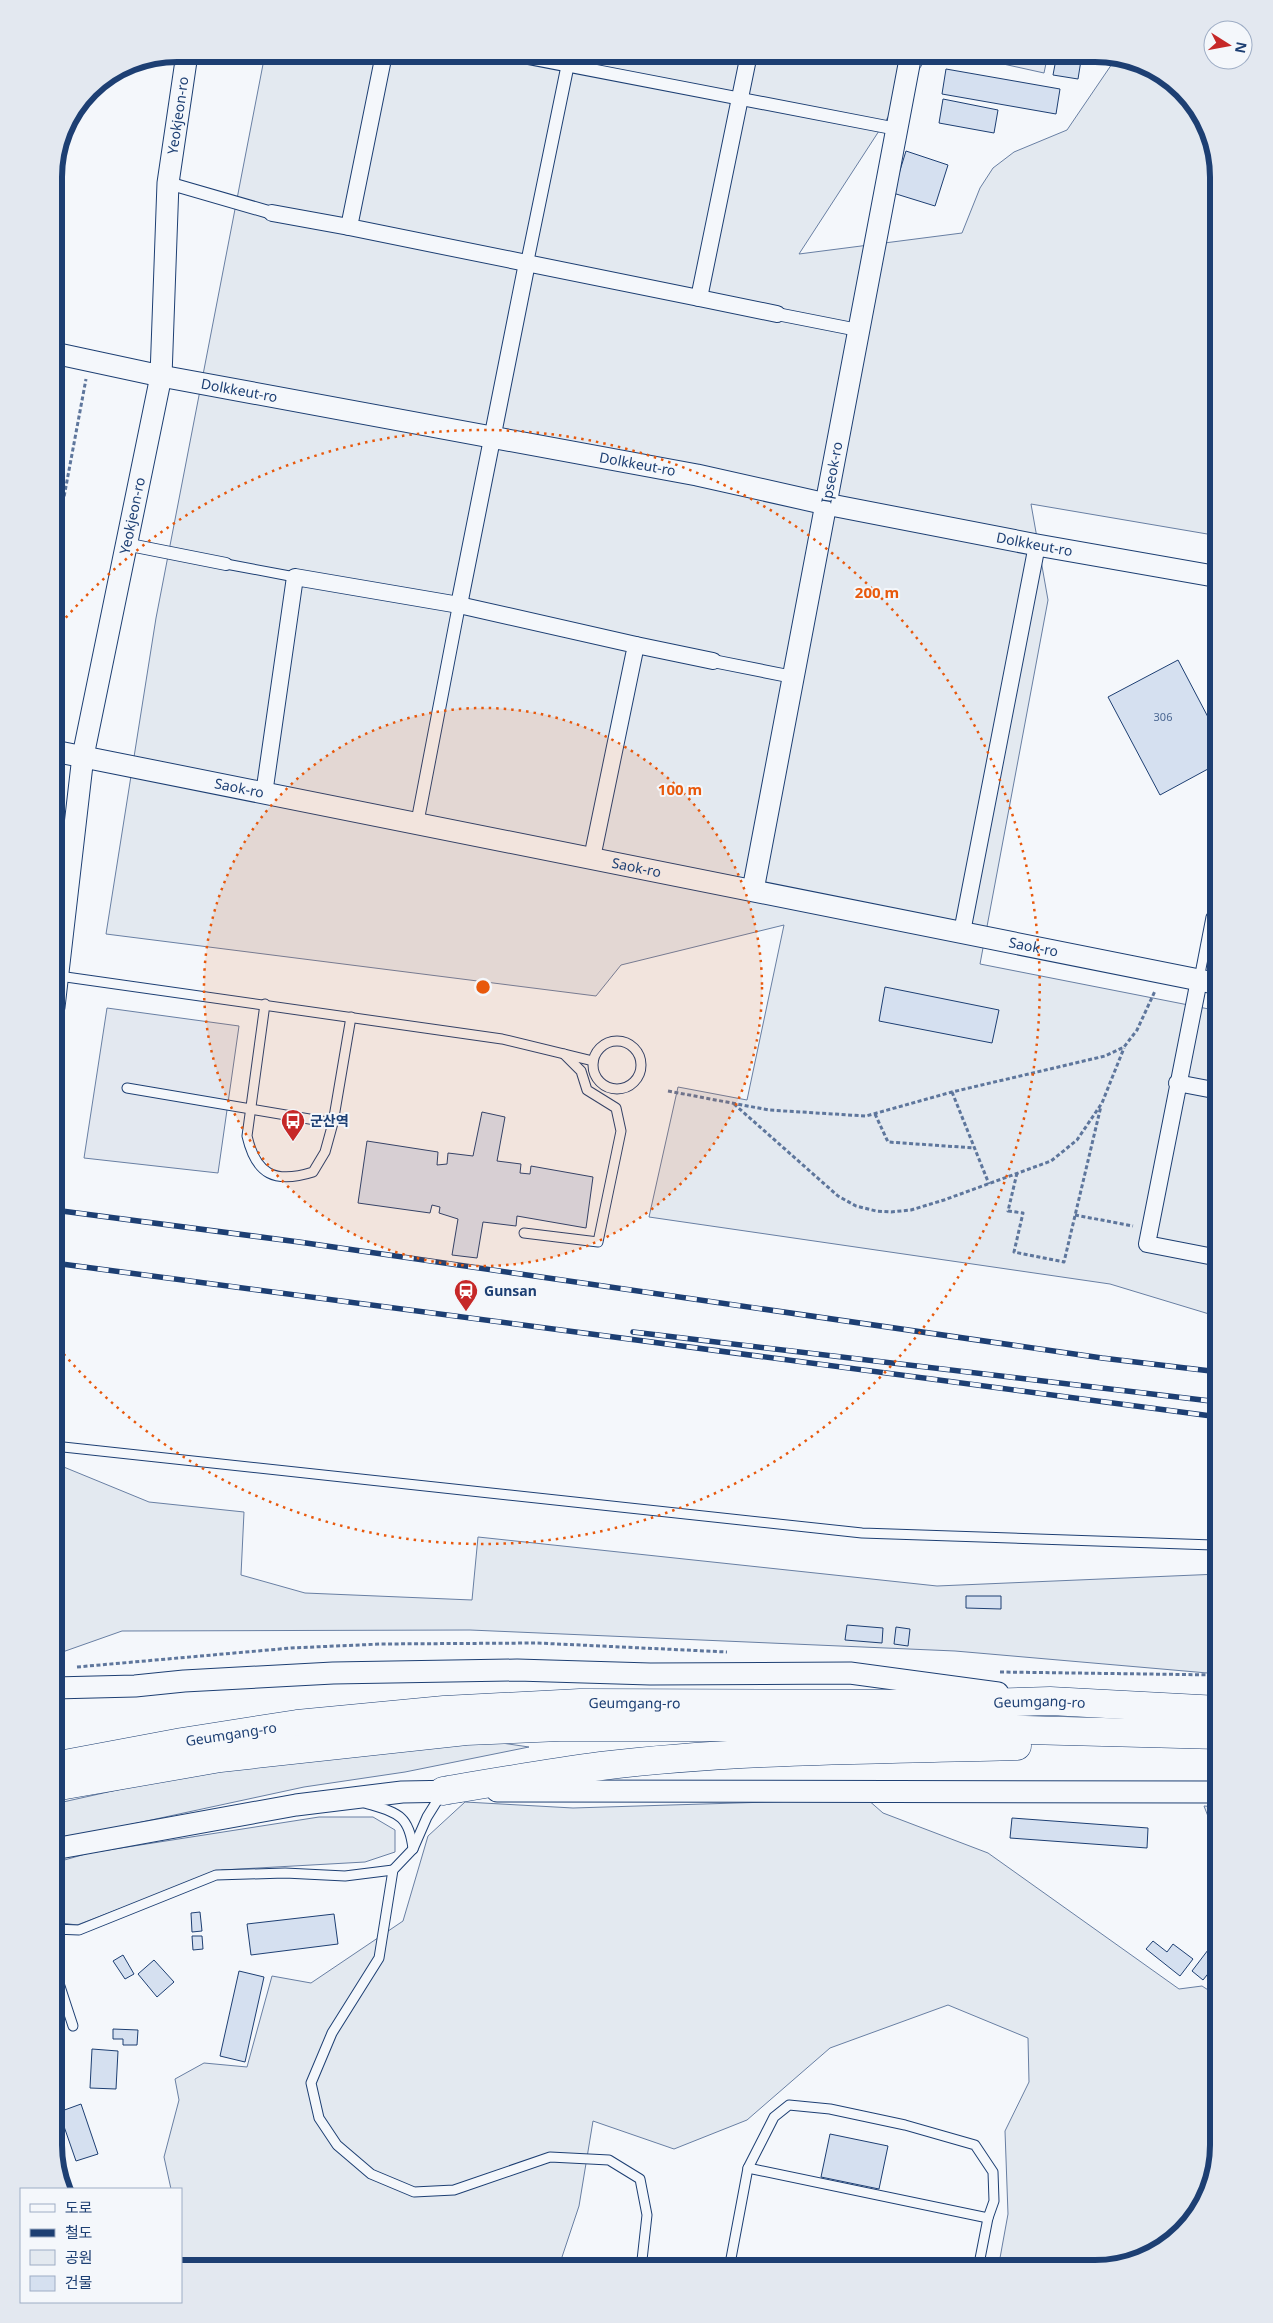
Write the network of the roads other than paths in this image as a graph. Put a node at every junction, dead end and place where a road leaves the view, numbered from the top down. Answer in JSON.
{"nodes":[{"id":1,"x":186,"y":63,"type":"edge"},
{"id":2,"x":382,"y":63,"type":"edge"},
{"id":3,"x":567,"y":63,"type":"edge"},
{"id":4,"x":581,"y":63,"type":"edge"},
{"id":5,"x":747,"y":63,"type":"edge"},
{"id":6,"x":909,"y":63,"type":"edge"},
{"id":7,"x":740,"y":99,"type":"junction"},
{"id":8,"x":897,"y":129,"type":"junction"},
{"id":9,"x":168,"y":183,"type":"junction"},
{"id":10,"x":272,"y":213,"type":"joint"},
{"id":11,"x":349,"y":227,"type":"junction"},
{"id":12,"x":527,"y":263,"type":"junction"},
{"id":13,"x":699,"y":298,"type":"junction"},
{"id":14,"x":777,"y":314,"type":"joint"},
{"id":15,"x":858,"y":330,"type":"junction"},
{"id":16,"x":63,"y":355,"type":"edge"},
{"id":17,"x":160,"y":376,"type":"junction"},
{"id":18,"x":492,"y":438,"type":"junction"},
{"id":19,"x":826,"y":504,"type":"junction"},
{"id":20,"x":125,"y":544,"type":"junction"},
{"id":21,"x":1038,"y":545,"type":"junction"},
{"id":22,"x":226,"y":564,"type":"joint"},
{"id":23,"x":1210,"y":575,"type":"edge"},
{"id":24,"x":296,"y":577,"type":"junction"},
{"id":25,"x":459,"y":606,"type":"junction"},
{"id":26,"x":636,"y":645,"type":"junction"},
{"id":27,"x":714,"y":661,"type":"joint"},
{"id":28,"x":793,"y":677,"type":"junction"},
{"id":29,"x":63,"y":753,"type":"edge"},
{"id":30,"x":83,"y":756,"type":"junction"},
{"id":31,"x":264,"y":794,"type":"junction"},
{"id":32,"x":417,"y":824,"type":"junction"},
{"id":33,"x":592,"y":858,"type":"junction"},
{"id":34,"x":752,"y":890,"type":"junction"},
{"id":35,"x":1210,"y":922,"type":"edge"},
{"id":36,"x":962,"y":932,"type":"junction"},
{"id":37,"x":63,"y":943,"type":"edge"},
{"id":38,"x":63,"y":976,"type":"edge"},
{"id":39,"x":1199,"y":980,"type":"junction"},
{"id":40,"x":1210,"y":982,"type":"edge"},
{"id":41,"x":265,"y":1004,"type":"junction"},
{"id":42,"x":350,"y":1017,"type":"junction"},
{"id":43,"x":564,"y":1054,"type":"junction"},
{"id":44,"x":593,"y":1061,"type":"junction"},
{"id":45,"x":1177,"y":1083,"type":"junction"},
{"id":46,"x":127,"y":1088,"type":"dead end"},
{"id":47,"x":1210,"y":1089,"type":"edge"},
{"id":48,"x":251,"y":1109,"type":"junction"},
{"id":49,"x":333,"y":1123,"type":"junction"},
{"id":50,"x":524,"y":1233,"type":"dead end"},
{"id":51,"x":1210,"y":1256,"type":"edge"},
{"id":52,"x":62,"y":1447,"type":"edge"},
{"id":53,"x":1210,"y":1546,"type":"edge"},
{"id":54,"x":62,"y":1688,"type":"edge"},
{"id":55,"x":1050,"y":1701,"type":"junction"},
{"id":56,"x":1210,"y":1710,"type":"edge"},
{"id":57,"x":1210,"y":1735,"type":"edge"},
{"id":58,"x":1210,"y":1743,"type":"edge"},
{"id":59,"x":62,"y":1764,"type":"edge"},
{"id":60,"x":62,"y":1786,"type":"edge"},
{"id":61,"x":444,"y":1791,"type":"junction"},
{"id":62,"x":1210,"y":1795,"type":"edge"},
{"id":63,"x":351,"y":1798,"type":"junction"},
{"id":64,"x":62,"y":1848,"type":"edge"},
{"id":65,"x":413,"y":1849,"type":"junction"},
{"id":66,"x":393,"y":1870,"type":"junction"},
{"id":67,"x":62,"y":1929,"type":"edge"},
{"id":68,"x":62,"y":1993,"type":"edge"},
{"id":69,"x":73,"y":2026,"type":"dead end"},
{"id":70,"x":748,"y":2168,"type":"junction"},
{"id":71,"x":988,"y":2218,"type":"junction"},
{"id":72,"x":643,"y":2260,"type":"edge"},
{"id":73,"x":731,"y":2260,"type":"edge"},
{"id":74,"x":980,"y":2260,"type":"edge"}],
"edges":[{"from":1,"to":9,"type":"street","name":"Yeokjeon-ro"},
{"from":2,"to":11,"type":"street"},
{"from":3,"to":12,"type":"street"},
{"from":4,"to":7,"type":"street"},
{"from":5,"to":7,"type":"street"},
{"from":6,"to":8,"type":"street","name":"Ipseok-ro"},
{"from":7,"to":8,"type":"street"},
{"from":7,"to":13,"type":"street"},
{"from":8,"to":15,"type":"street","name":"Ipseok-ro"},
{"from":9,"to":10,"type":"street"},
{"from":9,"to":17,"type":"street","name":"Yeokjeon-ro"},
{"from":10,"to":11,"type":"street"},
{"from":11,"to":12,"type":"street"},
{"from":12,"to":13,"type":"street"},
{"from":12,"to":18,"type":"street"},
{"from":13,"to":14,"type":"street"},
{"from":14,"to":15,"type":"street"},
{"from":15,"to":19,"type":"street","name":"Ipseok-ro"},
{"from":16,"to":17,"type":"street","name":"Dolkkeut-ro"},
{"from":17,"to":18,"type":"street","name":"Dolkkeut-ro"},
{"from":17,"to":20,"type":"street","name":"Yeokjeon-ro"},
{"from":18,"to":19,"type":"street","name":"Dolkkeut-ro"},
{"from":18,"to":25,"type":"street"},
{"from":19,"to":21,"type":"street","name":"Dolkkeut-ro"},
{"from":19,"to":28,"type":"street","name":"Ipseok-ro"},
{"from":20,"to":22,"type":"street"},
{"from":20,"to":30,"type":"street","name":"Yeokjeon-ro"},
{"from":21,"to":23,"type":"street","name":"Dolkkeut-ro"},
{"from":21,"to":36,"type":"street"},
{"from":22,"to":24,"type":"lane"},
{"from":24,"to":25,"type":"street"},
{"from":24,"to":31,"type":"street"},
{"from":25,"to":26,"type":"street"},
{"from":25,"to":32,"type":"street"},
{"from":26,"to":27,"type":"street"},
{"from":26,"to":33,"type":"street"},
{"from":27,"to":28,"type":"street"},
{"from":28,"to":34,"type":"street","name":"Ipseok-ro"},
{"from":29,"to":30,"type":"street","name":"Saok-ro"},
{"from":30,"to":31,"type":"street","name":"Saok-ro"},
{"from":30,"to":37,"type":"street","name":"Yeokjeon-ro"},
{"from":31,"to":32,"type":"street","name":"Saok-ro"},
{"from":32,"to":33,"type":"street","name":"Saok-ro"},
{"from":33,"to":34,"type":"street","name":"Saok-ro"},
{"from":34,"to":36,"type":"street","name":"Saok-ro"},
{"from":35,"to":39,"type":"lane"},
{"from":36,"to":39,"type":"street","name":"Saok-ro"},
{"from":38,"to":41,"type":"lane"},
{"from":39,"to":40,"type":"street","name":"Saok-ro"},
{"from":39,"to":45,"type":"street"},
{"from":41,"to":42,"type":"lane"},
{"from":41,"to":48,"type":"lane"},
{"from":42,"to":43,"type":"lane"},
{"from":42,"to":49,"type":"lane"},
{"from":43,"to":44,"type":"lane"},
{"from":43,"to":50,"type":"lane"},
{"from":44,"to":44,"type":"lane"},
{"from":45,"to":47,"type":"street"},
{"from":45,"to":51,"type":"street"},
{"from":46,"to":48,"type":"lane"},
{"from":48,"to":49,"type":"lane"},
{"from":48,"to":49,"type":"lane"},
{"from":52,"to":53,"type":"lane"},
{"from":54,"to":55,"type":"street"},
{"from":55,"to":56,"type":"highway","name":"Geumgang-ro"},
{"from":55,"to":59,"type":"highway","name":"Geumgang-ro"},
{"from":57,"to":60,"type":"highway","name":"Geumgang-ro"},
{"from":58,"to":61,"type":"highway"},
{"from":61,"to":62,"type":"street"},
{"from":61,"to":63,"type":"street"},
{"from":61,"to":65,"type":"lane"},
{"from":63,"to":64,"type":"street"},
{"from":63,"to":65,"type":"lane"},
{"from":65,"to":66,"type":"lane"},
{"from":66,"to":67,"type":"lane"},
{"from":66,"to":72,"type":"lane"},
{"from":68,"to":69,"type":"lane"},
{"from":70,"to":71,"type":"lane"},
{"from":70,"to":71,"type":"lane"},
{"from":70,"to":73,"type":"lane"},
{"from":71,"to":74,"type":"lane"}]}
